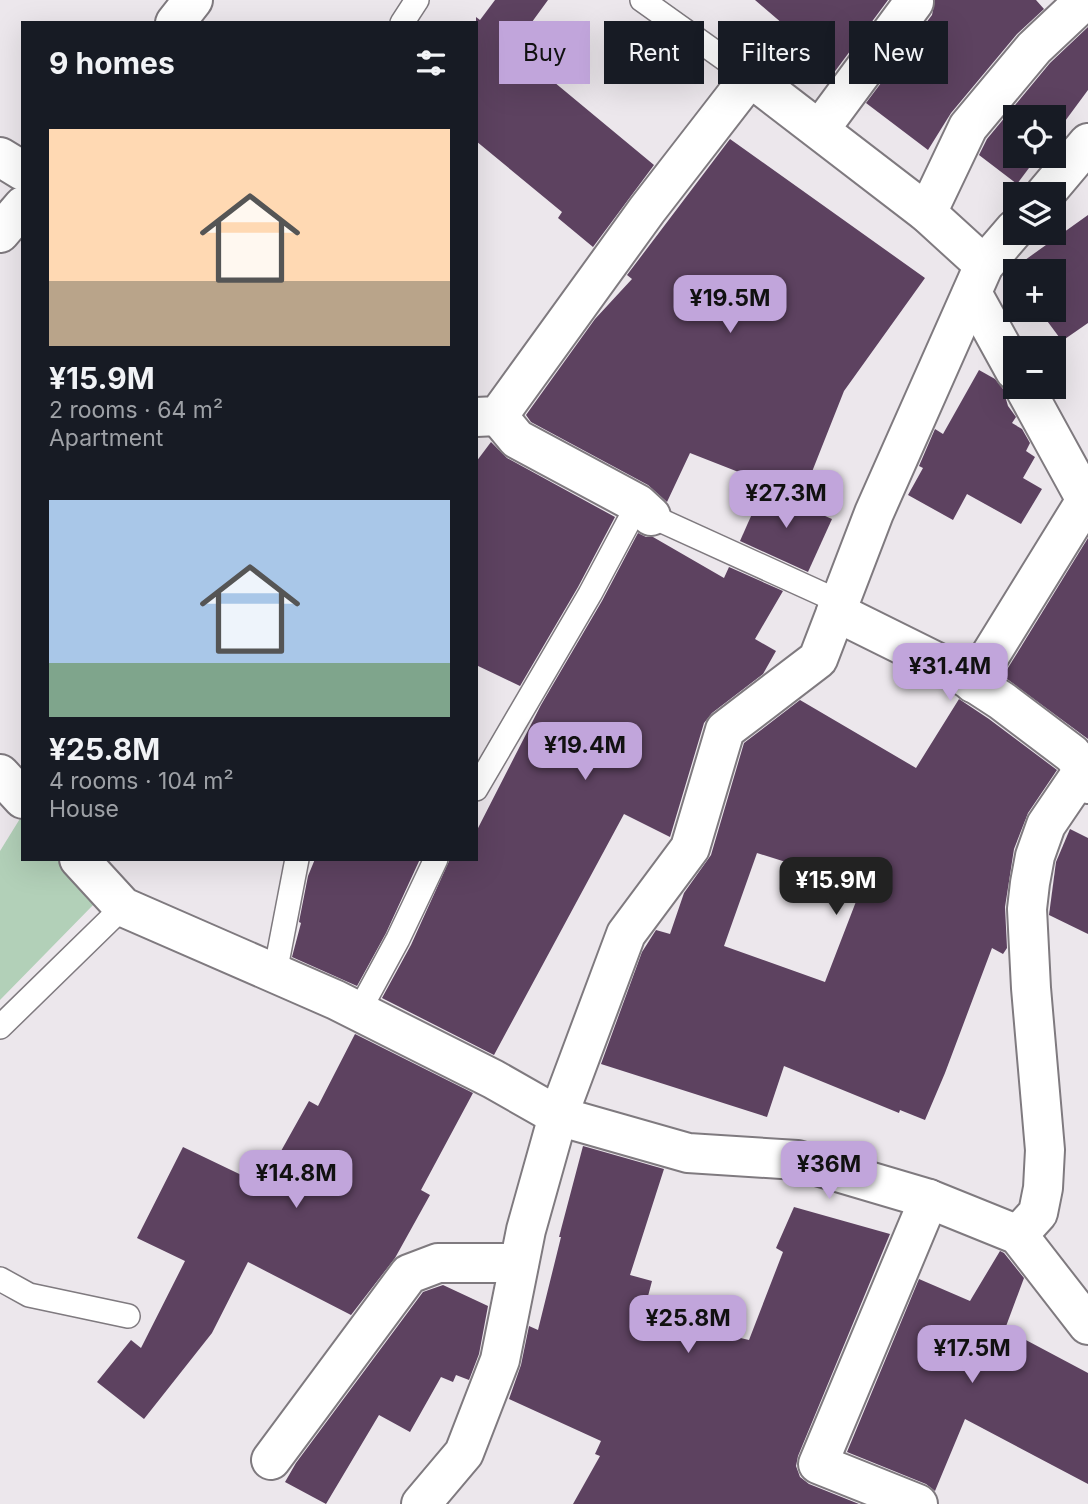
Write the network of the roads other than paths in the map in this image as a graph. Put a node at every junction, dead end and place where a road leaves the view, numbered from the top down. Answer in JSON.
{"nodes":[{"id":1,"x":193,"y":0,"type":"edge"},
{"id":2,"x":417,"y":0,"type":"edge"},
{"id":3,"x":642,"y":0,"type":"edge"},
{"id":4,"x":912,"y":0,"type":"edge"},
{"id":5,"x":1085,"y":0,"type":"edge"},
{"id":6,"x":177,"y":21,"type":"edge"},
{"id":7,"x":403,"y":21,"type":"edge"},
{"id":8,"x":718,"y":54,"type":"edge"},
{"id":9,"x":745,"y":84,"type":"edge"},
{"id":10,"x":759,"y":84,"type":"edge"},
{"id":11,"x":820,"y":129,"type":"junction"},
{"id":12,"x":1085,"y":155,"type":"edge"},
{"id":13,"x":0,"y":157,"type":"edge"},
{"id":14,"x":21,"y":170,"type":"edge"},
{"id":15,"x":1057,"y":182,"type":"edge"},
{"id":16,"x":21,"y":208,"type":"edge"},
{"id":17,"x":927,"y":213,"type":"junction"},
{"id":18,"x":0,"y":233,"type":"edge"},
{"id":19,"x":1003,"y":245,"type":"edge"},
{"id":20,"x":978,"y":279,"type":"junction"},
{"id":21,"x":1003,"y":341,"type":"edge"},
{"id":22,"x":1031,"y":399,"type":"edge"},
{"id":23,"x":487,"y":416,"type":"edge"},
{"id":24,"x":644,"y":510,"type":"junction"},
{"id":25,"x":838,"y":607,"type":"junction"},
{"id":26,"x":973,"y":683,"type":"junction"},
{"id":27,"x":0,"y":774,"type":"edge"},
{"id":28,"x":1086,"y":776,"type":"edge"},
{"id":29,"x":478,"y":786,"type":"edge"},
{"id":30,"x":21,"y":797,"type":"edge"},
{"id":31,"x":81,"y":861,"type":"edge"},
{"id":32,"x":297,"y":861,"type":"edge"},
{"id":33,"x":435,"y":861,"type":"edge"},
{"id":34,"x":123,"y":907,"type":"junction"},
{"id":35,"x":275,"y":973,"type":"junction"},
{"id":36,"x":359,"y":1011,"type":"junction"},
{"id":37,"x":0,"y":1027,"type":"edge"},
{"id":38,"x":558,"y":1116,"type":"junction"},
{"id":39,"x":929,"y":1199,"type":"junction"},
{"id":40,"x":1018,"y":1235,"type":"junction"},
{"id":41,"x":519,"y":1263,"type":"junction"},
{"id":42,"x":0,"y":1279,"type":"edge"},
{"id":43,"x":128,"y":1316,"type":"dead end"},
{"id":44,"x":1088,"y":1325,"type":"edge"},
{"id":45,"x":271,"y":1460,"type":"dead end"},
{"id":46,"x":426,"y":1502,"type":"edge"},
{"id":47,"x":918,"y":1504,"type":"edge"}],
"edges":[{"from":1,"to":6,"type":"street"},
{"from":2,"to":7,"type":"lane"},
{"from":3,"to":8,"type":"lane"},
{"from":4,"to":11,"type":"street"},
{"from":5,"to":17,"type":"street"},
{"from":9,"to":23,"type":"street"},
{"from":10,"to":11,"type":"street"},
{"from":11,"to":17,"type":"street"},
{"from":12,"to":15,"type":"street"},
{"from":13,"to":14,"type":"street"},
{"from":16,"to":18,"type":"street"},
{"from":17,"to":20,"type":"street"},
{"from":19,"to":20,"type":"street"},
{"from":20,"to":21,"type":"street"},
{"from":20,"to":25,"type":"street"},
{"from":22,"to":26,"type":"street"},
{"from":23,"to":24,"type":"street"},
{"from":24,"to":25,"type":"lane"},
{"from":24,"to":29,"type":"lane"},
{"from":25,"to":26,"type":"street"},
{"from":25,"to":38,"type":"street"},
{"from":26,"to":28,"type":"street"},
{"from":27,"to":30,"type":"street"},
{"from":28,"to":40,"type":"street"},
{"from":31,"to":34,"type":"street"},
{"from":32,"to":35,"type":"lane"},
{"from":33,"to":36,"type":"lane"},
{"from":34,"to":35,"type":"street"},
{"from":34,"to":37,"type":"lane"},
{"from":35,"to":36,"type":"street"},
{"from":36,"to":38,"type":"street"},
{"from":38,"to":39,"type":"street"},
{"from":38,"to":41,"type":"street"},
{"from":39,"to":40,"type":"street"},
{"from":39,"to":47,"type":"street"},
{"from":40,"to":44,"type":"street"},
{"from":41,"to":45,"type":"street"},
{"from":41,"to":46,"type":"street"},
{"from":42,"to":43,"type":"lane"}]}
